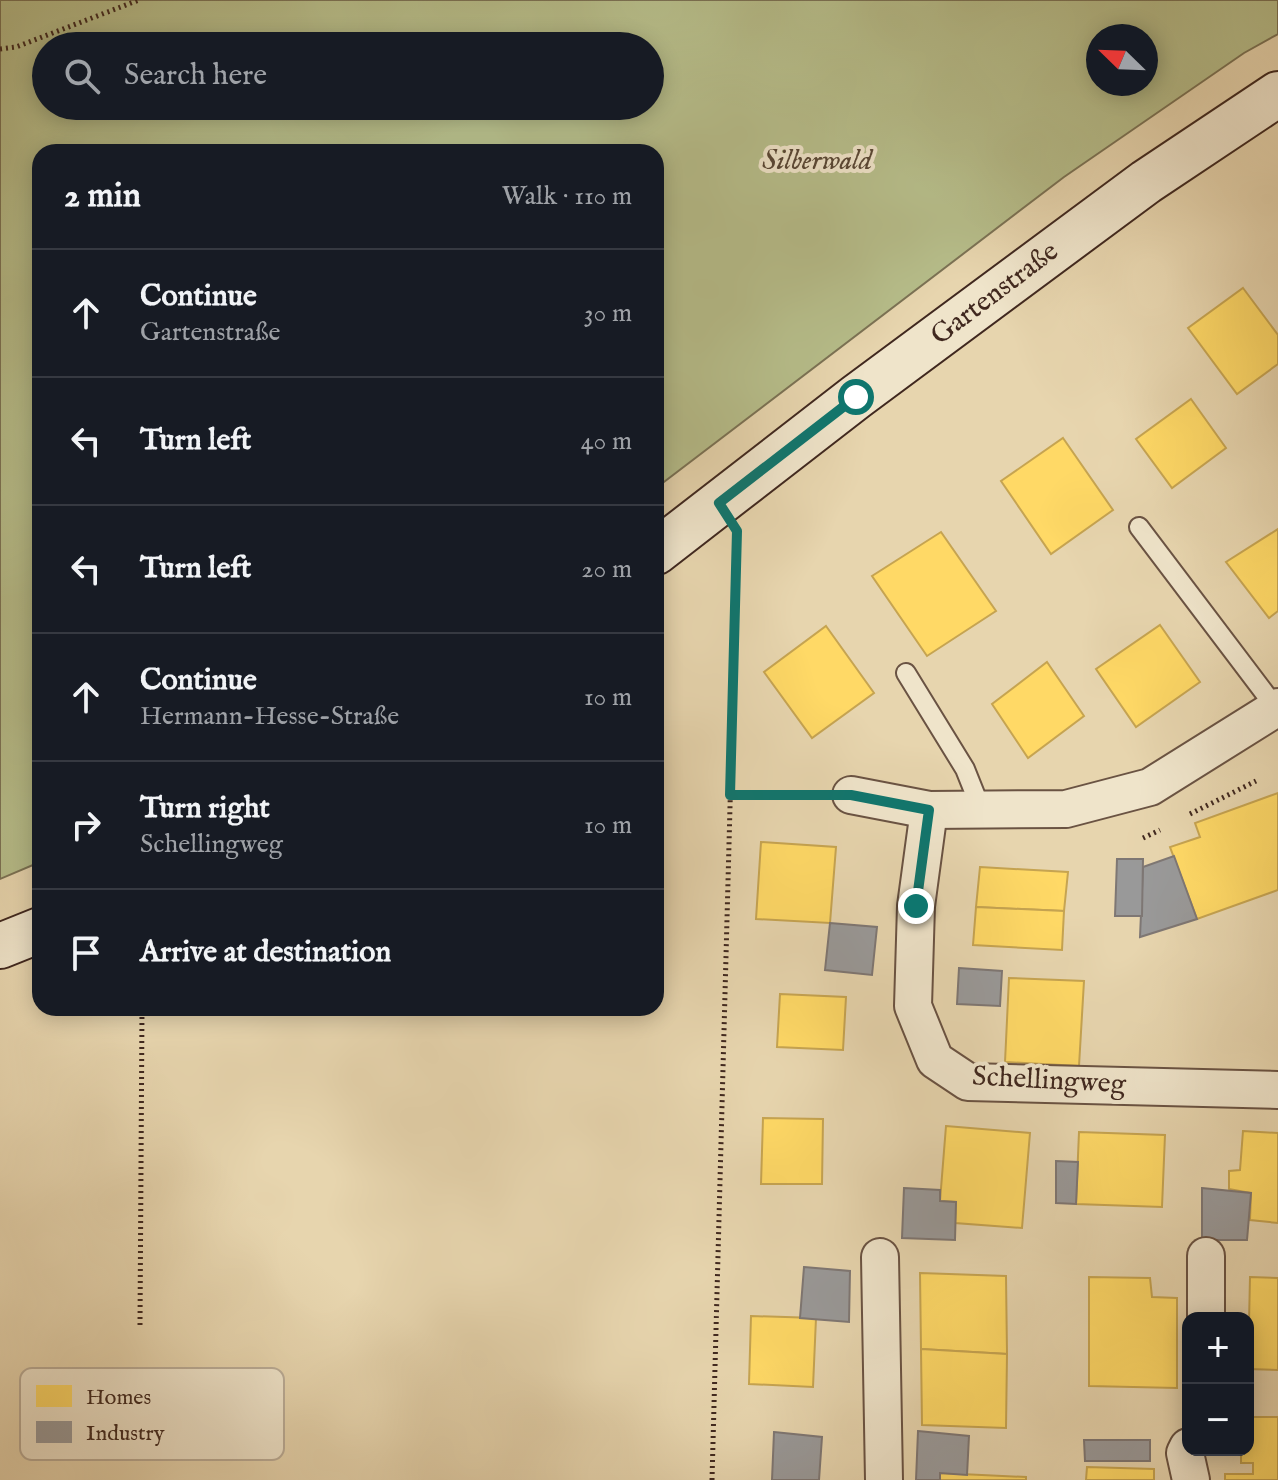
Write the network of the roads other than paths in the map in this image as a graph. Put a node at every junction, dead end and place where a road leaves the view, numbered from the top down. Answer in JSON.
{"nodes":[{"id":1,"x":1278,"y":94,"type":"edge"},
{"id":2,"x":1139,"y":527,"type":"dead end"},
{"id":3,"x":664,"y":546,"type":"edge"},
{"id":4,"x":906,"y":673,"type":"dead end"},
{"id":5,"x":1277,"y":707,"type":"edge"},
{"id":6,"x":851,"y":795,"type":"road end"},
{"id":7,"x":981,"y":809,"type":"junction"},
{"id":8,"x":929,"y":810,"type":"junction"},
{"id":9,"x":32,"y":933,"type":"edge"},
{"id":10,"x":0,"y":946,"type":"edge"},
{"id":11,"x":1278,"y":1090,"type":"edge"},
{"id":12,"x":1206,"y":1256,"type":"dead end"},
{"id":13,"x":880,"y":1257,"type":"dead end"},
{"id":14,"x":1206,"y":1312,"type":"edge"},
{"id":15,"x":1186,"y":1456,"type":"edge"},
{"id":16,"x":884,"y":1480,"type":"edge"},
{"id":17,"x":1191,"y":1480,"type":"edge"}],
"edges":[{"from":1,"to":3,"type":"main road","name":"Gartenstraße"},
{"from":2,"to":5,"type":"lane"},
{"from":4,"to":7,"type":"lane"},
{"from":5,"to":7,"type":"street"},
{"from":6,"to":8,"type":"street"},
{"from":7,"to":8,"type":"street"},
{"from":8,"to":11,"type":"street","name":"Schellingweg"},
{"from":9,"to":10,"type":"main road"},
{"from":12,"to":14,"type":"street"},
{"from":13,"to":16,"type":"street"},
{"from":15,"to":17,"type":"street"}]}
